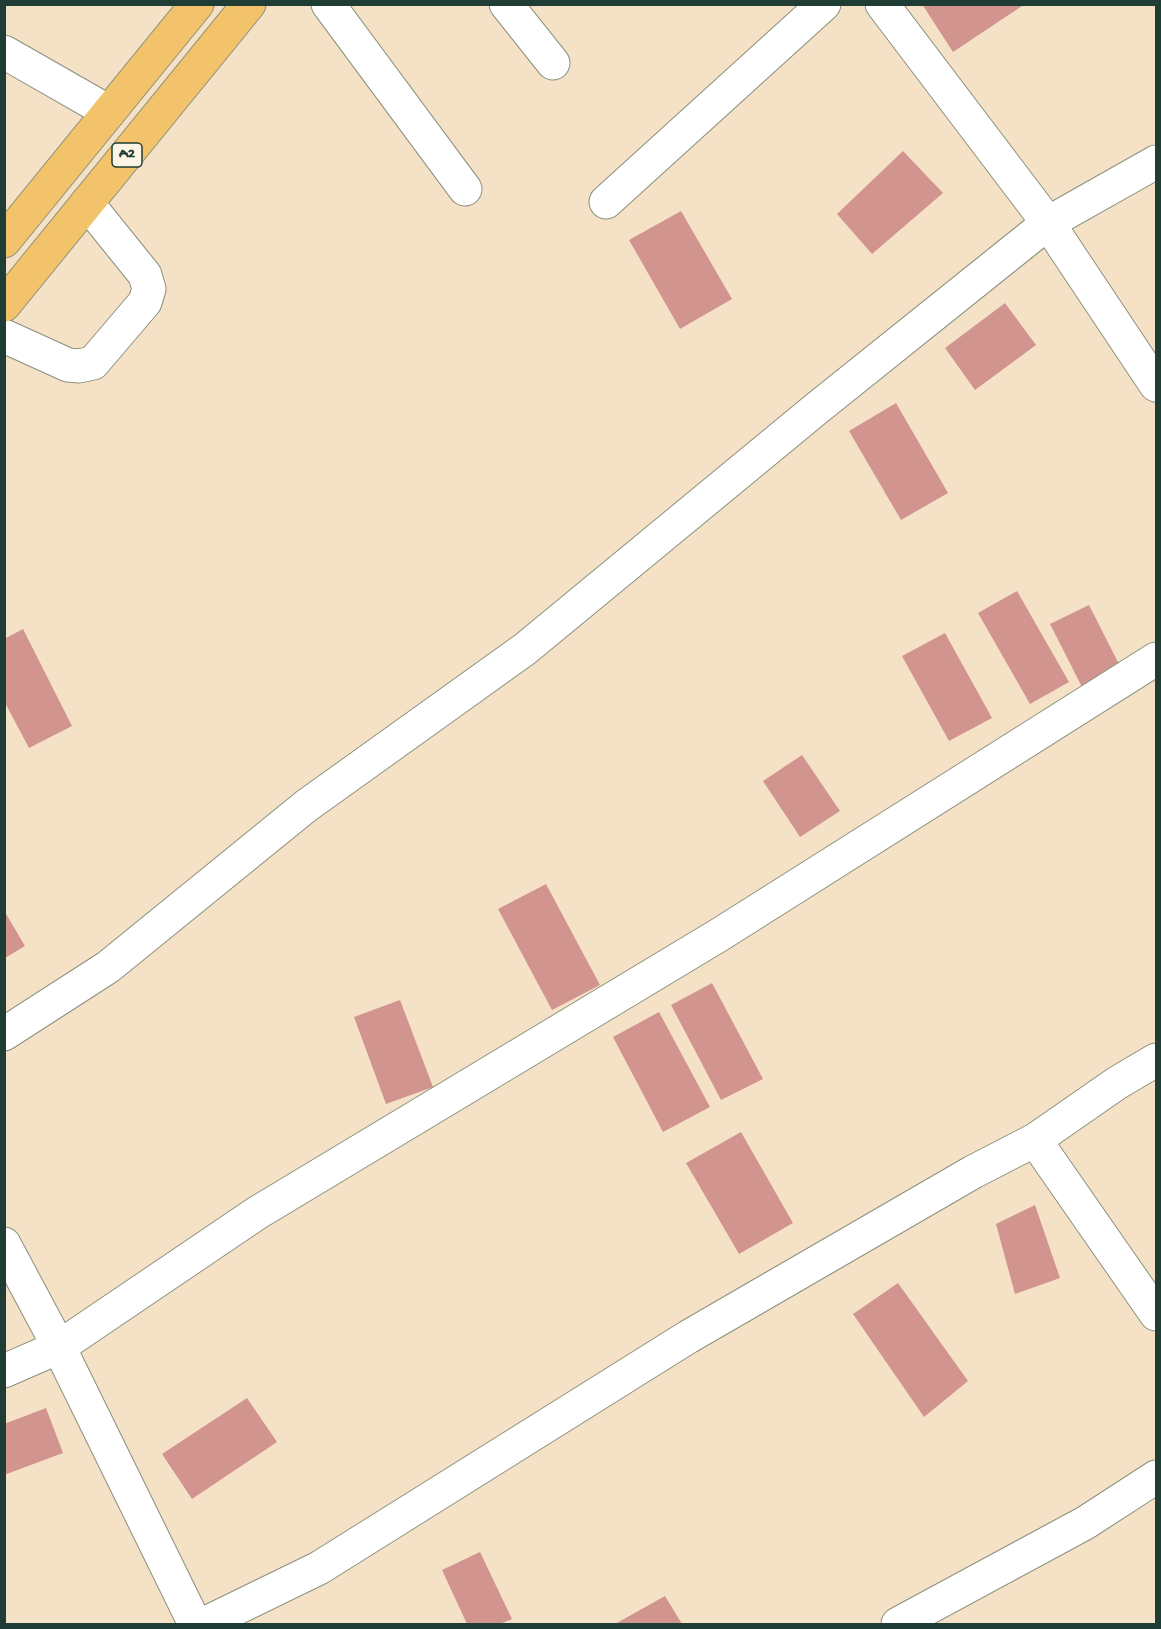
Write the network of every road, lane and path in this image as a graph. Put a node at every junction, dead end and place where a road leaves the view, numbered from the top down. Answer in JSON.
{"nodes":[{"id":1,"x":196,"y":4,"type":"edge"},
{"id":2,"x":249,"y":4,"type":"edge"},
{"id":3,"x":328,"y":4,"type":"edge"},
{"id":4,"x":506,"y":4,"type":"edge"},
{"id":5,"x":824,"y":4,"type":"edge"},
{"id":6,"x":882,"y":4,"type":"edge"},
{"id":7,"x":4,"y":52,"type":"edge"},
{"id":8,"x":553,"y":63,"type":"dead end"},
{"id":9,"x":109,"y":112,"type":"junction"},
{"id":10,"x":1156,"y":162,"type":"edge"},
{"id":11,"x":465,"y":189,"type":"dead end"},
{"id":12,"x":606,"y":202,"type":"dead end"},
{"id":13,"x":87,"y":203,"type":"junction"},
{"id":14,"x":1048,"y":223,"type":"junction"},
{"id":15,"x":4,"y":241,"type":"edge"},
{"id":16,"x":4,"y":305,"type":"edge"},
{"id":17,"x":4,"y":336,"type":"edge"},
{"id":18,"x":1156,"y":385,"type":"edge"},
{"id":19,"x":1156,"y":659,"type":"edge"},
{"id":20,"x":4,"y":1034,"type":"edge"},
{"id":21,"x":1156,"y":1060,"type":"edge"},
{"id":22,"x":1035,"y":1140,"type":"junction"},
{"id":23,"x":4,"y":1244,"type":"edge"},
{"id":24,"x":1156,"y":1314,"type":"edge"},
{"id":25,"x":59,"y":1347,"type":"junction"},
{"id":26,"x":4,"y":1371,"type":"edge"},
{"id":27,"x":1156,"y":1477,"type":"edge"},
{"id":28,"x":195,"y":1624,"type":"edge"},
{"id":29,"x":204,"y":1624,"type":"edge"},
{"id":30,"x":898,"y":1624,"type":"edge"}],
"edges":[{"from":1,"to":9,"type":"highway","number":"A2"},
{"from":2,"to":13,"type":"highway","number":"A2"},
{"from":3,"to":11,"type":"street"},
{"from":4,"to":8,"type":"street"},
{"from":5,"to":12,"type":"street"},
{"from":6,"to":14,"type":"street"},
{"from":7,"to":9,"type":"street"},
{"from":9,"to":15,"type":"highway","number":"A2"},
{"from":10,"to":14,"type":"street"},
{"from":13,"to":16,"type":"highway","number":"A2"},
{"from":13,"to":17,"type":"street"},
{"from":14,"to":18,"type":"street"},
{"from":14,"to":20,"type":"street"},
{"from":19,"to":25,"type":"street"},
{"from":21,"to":22,"type":"street"},
{"from":22,"to":24,"type":"street"},
{"from":22,"to":29,"type":"street"},
{"from":23,"to":25,"type":"street"},
{"from":25,"to":26,"type":"street"},
{"from":25,"to":28,"type":"street"},
{"from":27,"to":30,"type":"street"}]}
